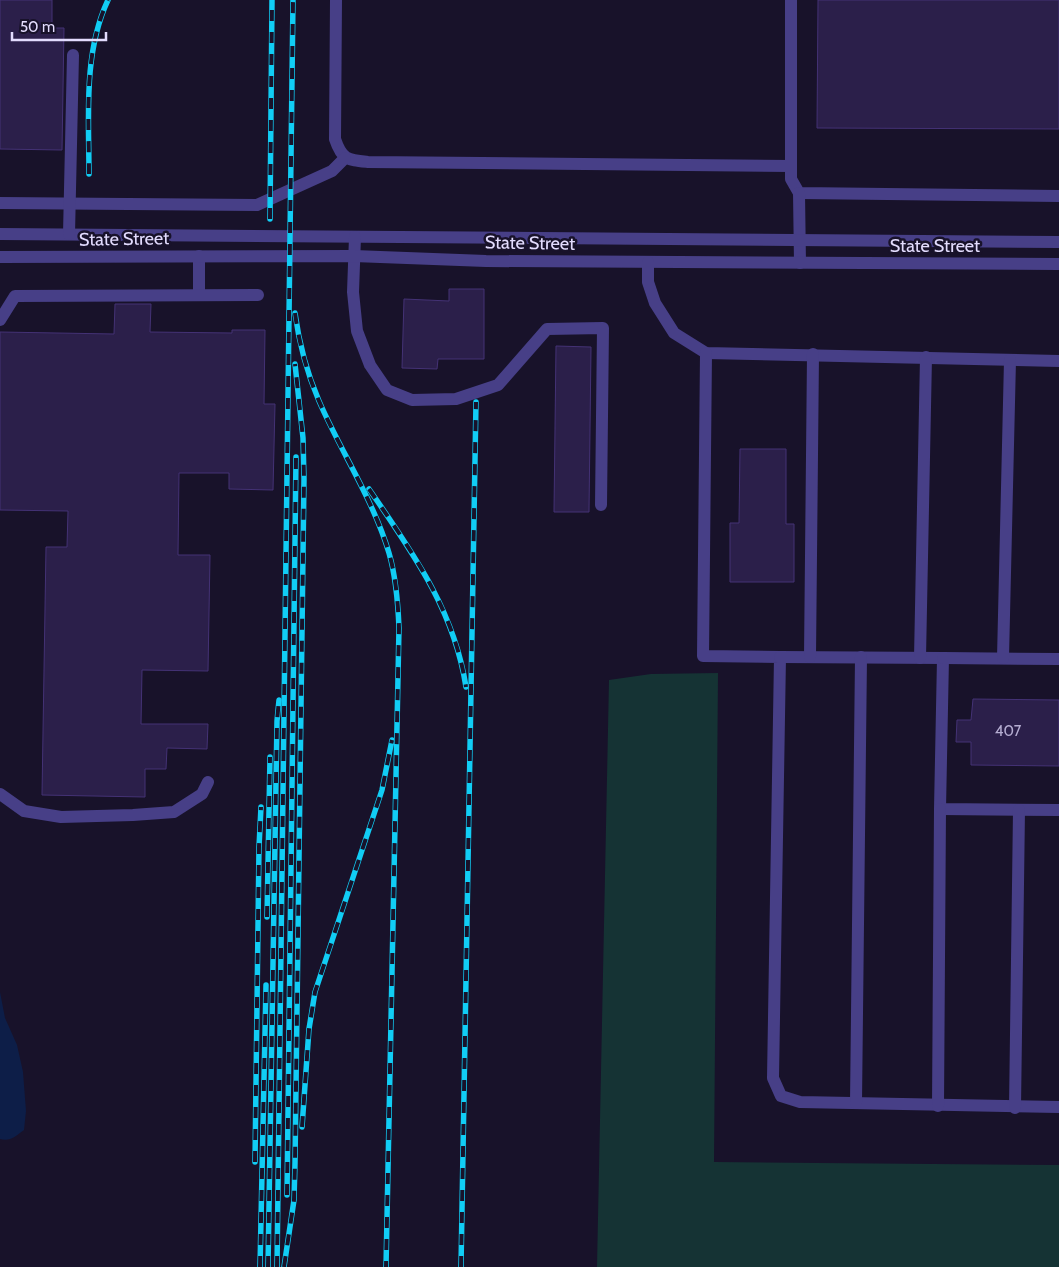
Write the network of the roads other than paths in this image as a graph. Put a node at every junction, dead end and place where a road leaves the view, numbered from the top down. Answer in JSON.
{"nodes":[{"id":1,"x":336,"y":0,"type":"edge"},
{"id":2,"x":791,"y":0,"type":"edge"},
{"id":3,"x":73,"y":55,"type":"dead end"},
{"id":4,"x":345,"y":158,"type":"junction"},
{"id":5,"x":791,"y":166,"type":"junction"},
{"id":6,"x":799,"y":193,"type":"junction"},
{"id":7,"x":1059,"y":196,"type":"edge"},
{"id":8,"x":0,"y":203,"type":"edge"},
{"id":9,"x":69,"y":203,"type":"junction"},
{"id":10,"x":0,"y":234,"type":"edge"},
{"id":11,"x":69,"y":234,"type":"junction"},
{"id":12,"x":354,"y":237,"type":"junction"},
{"id":13,"x":800,"y":240,"type":"junction"},
{"id":14,"x":1059,"y":242,"type":"edge"},
{"id":15,"x":198,"y":256,"type":"junction"},
{"id":16,"x":354,"y":256,"type":"junction"},
{"id":17,"x":0,"y":257,"type":"edge"},
{"id":18,"x":648,"y":262,"type":"junction"},
{"id":19,"x":800,"y":263,"type":"junction"},
{"id":20,"x":1059,"y":264,"type":"edge"},
{"id":21,"x":199,"y":295,"type":"junction"},
{"id":22,"x":258,"y":295,"type":"dead end"},
{"id":23,"x":0,"y":320,"type":"edge"},
{"id":24,"x":706,"y":353,"type":"junction"},
{"id":25,"x":813,"y":354,"type":"junction"},
{"id":26,"x":926,"y":357,"type":"junction"},
{"id":27,"x":1010,"y":360,"type":"junction"},
{"id":28,"x":1059,"y":361,"type":"edge"},
{"id":29,"x":602,"y":505,"type":"dead end"},
{"id":30,"x":780,"y":657,"type":"junction"},
{"id":31,"x":810,"y":657,"type":"junction"},
{"id":32,"x":861,"y":657,"type":"junction"},
{"id":33,"x":920,"y":658,"type":"junction"},
{"id":34,"x":943,"y":658,"type":"junction"},
{"id":35,"x":1003,"y":658,"type":"junction"},
{"id":36,"x":1059,"y":659,"type":"edge"},
{"id":37,"x":208,"y":782,"type":"dead end"},
{"id":38,"x":0,"y":794,"type":"edge"},
{"id":39,"x":940,"y":809,"type":"junction"},
{"id":40,"x":1019,"y":810,"type":"junction"},
{"id":41,"x":1059,"y":810,"type":"edge"},
{"id":42,"x":856,"y":1103,"type":"junction"},
{"id":43,"x":938,"y":1106,"type":"junction"},
{"id":44,"x":1015,"y":1108,"type":"junction"},
{"id":45,"x":1059,"y":1108,"type":"edge"}],
"edges":[{"from":1,"to":4,"type":"street"},
{"from":2,"to":5,"type":"street"},
{"from":3,"to":9,"type":"street"},
{"from":4,"to":5,"type":"street"},
{"from":4,"to":9,"type":"street"},
{"from":5,"to":6,"type":"street"},
{"from":6,"to":7,"type":"street"},
{"from":6,"to":13,"type":"street"},
{"from":8,"to":9,"type":"street"},
{"from":9,"to":11,"type":"street"},
{"from":10,"to":11,"type":"street","name":"State Street"},
{"from":11,"to":12,"type":"street","name":"State Street"},
{"from":12,"to":13,"type":"street","name":"State Street"},
{"from":12,"to":16,"type":"street"},
{"from":13,"to":14,"type":"street","name":"State Street"},
{"from":13,"to":19,"type":"street"},
{"from":15,"to":16,"type":"street","name":"State Street"},
{"from":15,"to":17,"type":"street","name":"State Street"},
{"from":15,"to":21,"type":"street"},
{"from":16,"to":18,"type":"street","name":"State Street"},
{"from":16,"to":29,"type":"street"},
{"from":18,"to":19,"type":"street","name":"State Street"},
{"from":18,"to":24,"type":"street"},
{"from":19,"to":20,"type":"street","name":"State Street"},
{"from":21,"to":22,"type":"street"},
{"from":21,"to":23,"type":"street"},
{"from":24,"to":25,"type":"street"},
{"from":24,"to":30,"type":"street"},
{"from":25,"to":26,"type":"street"},
{"from":25,"to":31,"type":"street"},
{"from":26,"to":27,"type":"street"},
{"from":26,"to":33,"type":"street"},
{"from":27,"to":28,"type":"street"},
{"from":27,"to":35,"type":"street"},
{"from":30,"to":31,"type":"street"},
{"from":30,"to":42,"type":"street"},
{"from":31,"to":32,"type":"street"},
{"from":32,"to":33,"type":"street"},
{"from":32,"to":42,"type":"street"},
{"from":33,"to":34,"type":"street"},
{"from":34,"to":35,"type":"street"},
{"from":34,"to":39,"type":"street"},
{"from":35,"to":36,"type":"street"},
{"from":37,"to":38,"type":"street"},
{"from":39,"to":40,"type":"street"},
{"from":39,"to":43,"type":"street"},
{"from":40,"to":41,"type":"street"},
{"from":40,"to":44,"type":"street"},
{"from":42,"to":43,"type":"street"},
{"from":43,"to":44,"type":"street"},
{"from":44,"to":45,"type":"street"}]}
